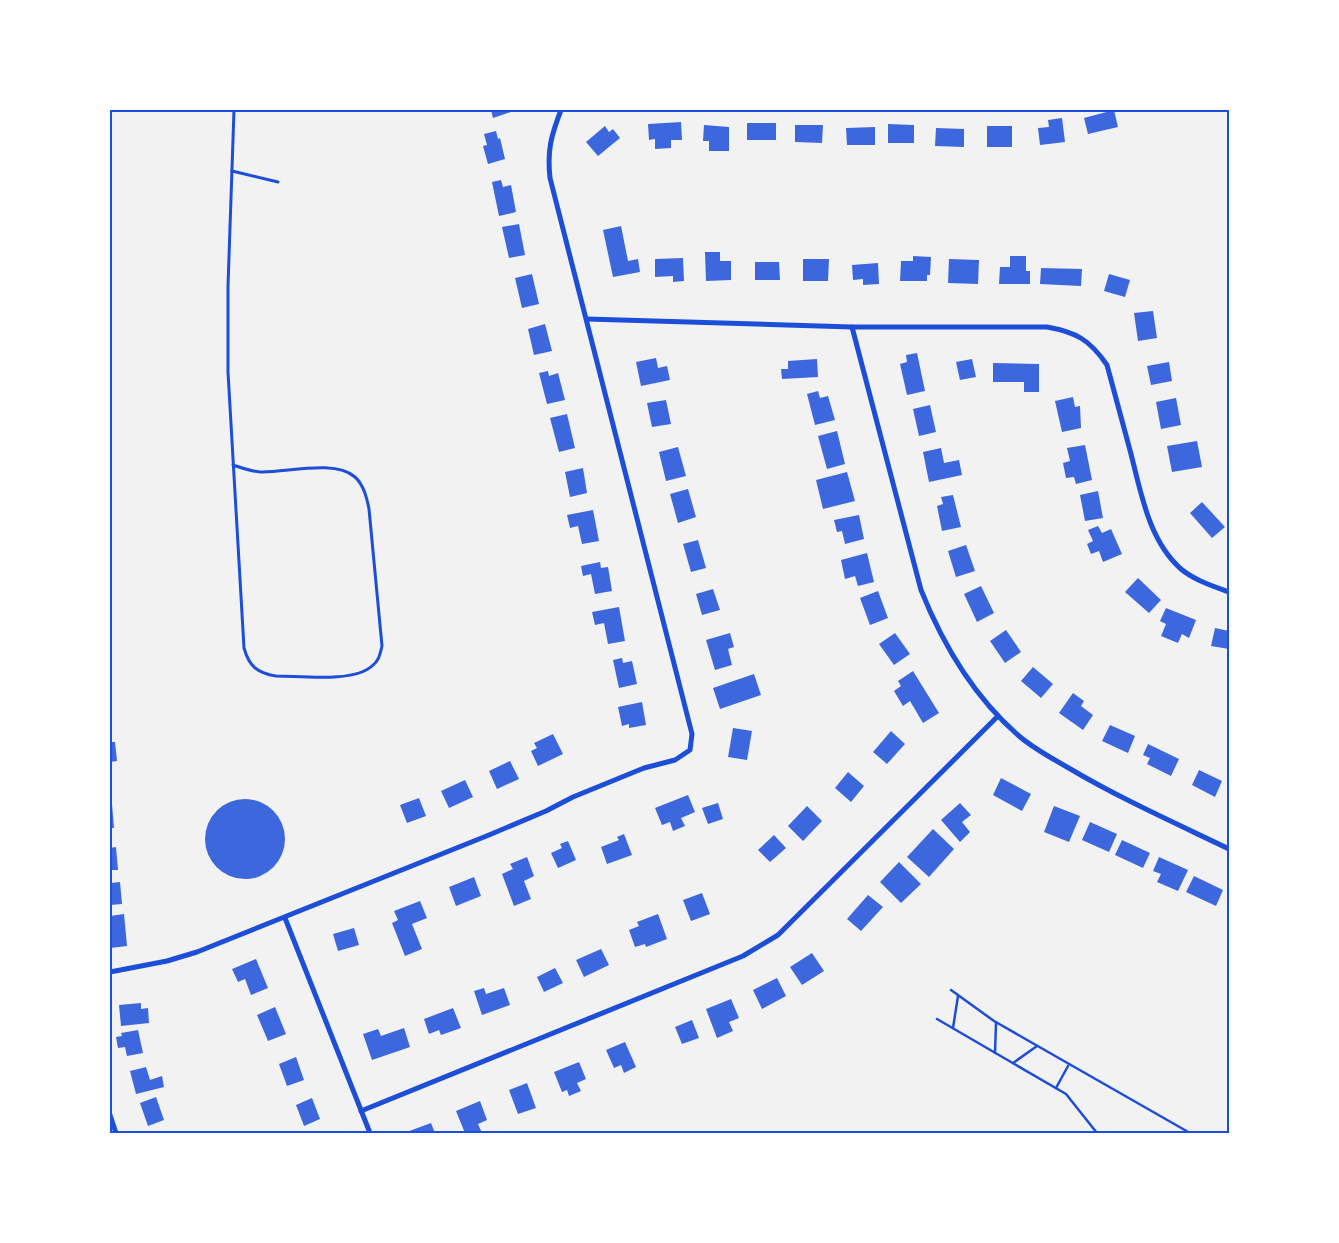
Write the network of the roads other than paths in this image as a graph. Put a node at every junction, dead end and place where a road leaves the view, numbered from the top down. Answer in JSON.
{"nodes":[{"id":1,"x":234,"y":110,"type":"edge"},
{"id":2,"x":561,"y":110,"type":"edge"},
{"id":3,"x":232,"y":170,"type":"junction"},
{"id":4,"x":278,"y":182,"type":"dead end"},
{"id":5,"x":587,"y":319,"type":"junction"},
{"id":6,"x":852,"y":327,"type":"junction"},
{"id":7,"x":233,"y":465,"type":"junction"},
{"id":8,"x":1229,"y":592,"type":"edge"},
{"id":9,"x":998,"y":716,"type":"junction"},
{"id":10,"x":1229,"y":849,"type":"edge"},
{"id":11,"x":285,"y":918,"type":"junction"},
{"id":12,"x":110,"y":972,"type":"edge"},
{"id":13,"x":361,"y":1111,"type":"junction"},
{"id":14,"x":110,"y":1115,"type":"edge"},
{"id":15,"x":116,"y":1133,"type":"edge"},
{"id":16,"x":370,"y":1133,"type":"edge"}],
"edges":[{"from":1,"to":3,"type":"lane"},
{"from":2,"to":5,"type":"street"},
{"from":3,"to":4,"type":"lane"},
{"from":3,"to":7,"type":"lane"},
{"from":5,"to":6,"type":"street"},
{"from":5,"to":11,"type":"street"},
{"from":6,"to":8,"type":"street"},
{"from":6,"to":9,"type":"street"},
{"from":7,"to":7,"type":"lane"},
{"from":9,"to":10,"type":"street"},
{"from":9,"to":13,"type":"street"},
{"from":11,"to":12,"type":"street"},
{"from":11,"to":13,"type":"street"},
{"from":13,"to":16,"type":"street"},
{"from":14,"to":15,"type":"street"}]}
